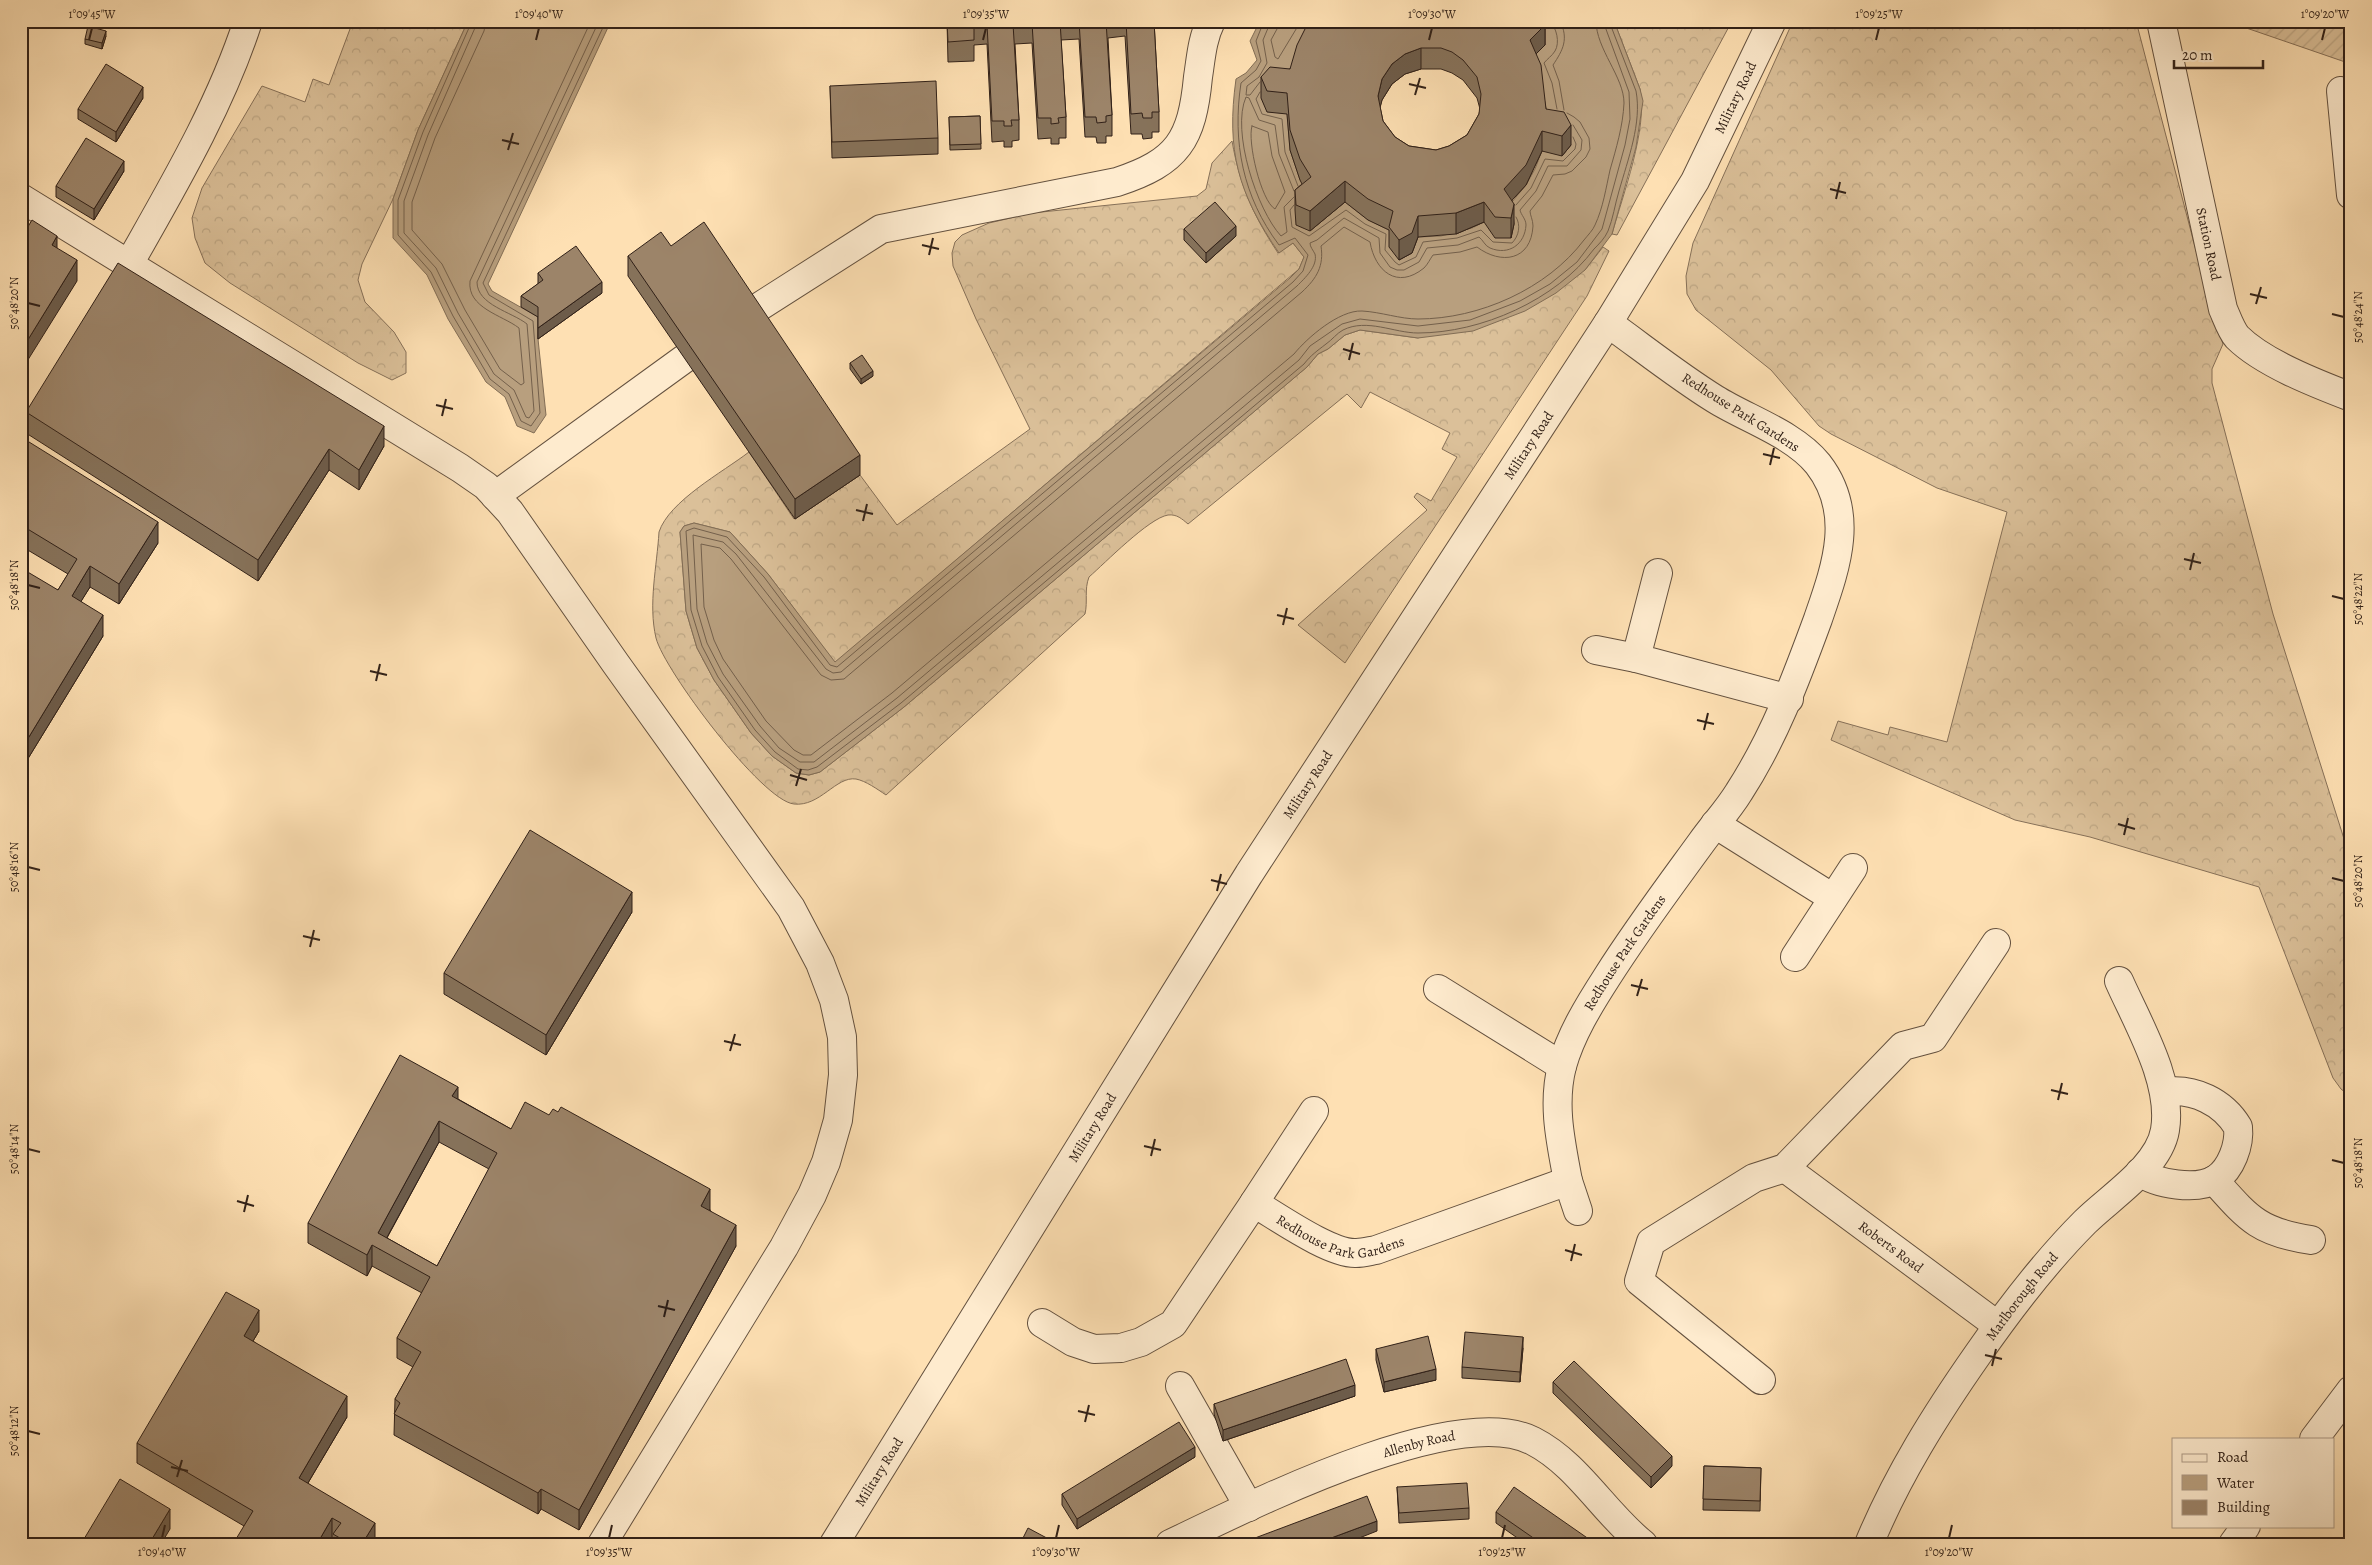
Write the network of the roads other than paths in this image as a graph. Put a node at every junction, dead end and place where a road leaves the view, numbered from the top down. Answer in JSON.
{"nodes":[{"id":1,"x":248,"y":21,"type":"edge"},
{"id":2,"x":1211,"y":21,"type":"edge"},
{"id":3,"x":1772,"y":21,"type":"edge"},
{"id":4,"x":2161,"y":21,"type":"edge"},
{"id":5,"x":2342,"y":91,"type":"dead end"},
{"id":6,"x":2351,"y":195,"type":"edge"},
{"id":7,"x":21,"y":198,"type":"edge"},
{"id":8,"x":129,"y":264,"type":"junction"},
{"id":9,"x":751,"y":312,"type":"edge"},
{"id":10,"x":1608,"y":322,"type":"junction"},
{"id":11,"x":684,"y":359,"type":"edge"},
{"id":12,"x":2351,"y":397,"type":"edge"},
{"id":13,"x":495,"y":496,"type":"junction"},
{"id":14,"x":1658,"y":573,"type":"dead end"},
{"id":15,"x":1596,"y":650,"type":"dead end"},
{"id":16,"x":1636,"y":658,"type":"junction"},
{"id":17,"x":1789,"y":698,"type":"junction"},
{"id":18,"x":1715,"y":824,"type":"junction"},
{"id":19,"x":1853,"y":868,"type":"dead end"},
{"id":20,"x":1833,"y":898,"type":"junction"},
{"id":21,"x":1996,"y":942,"type":"dead end"},
{"id":22,"x":1795,"y":958,"type":"dead end"},
{"id":23,"x":2119,"y":981,"type":"dead end"},
{"id":24,"x":1438,"y":989,"type":"dead end"},
{"id":25,"x":1562,"y":1066,"type":"junction"},
{"id":26,"x":2165,"y":1092,"type":"junction"},
{"id":27,"x":1314,"y":1111,"type":"dead end"},
{"id":28,"x":1785,"y":1168,"type":"junction"},
{"id":29,"x":2140,"y":1172,"type":"junction"},
{"id":30,"x":2214,"y":1180,"type":"junction"},
{"id":31,"x":1568,"y":1181,"type":"junction"},
{"id":32,"x":1254,"y":1203,"type":"junction"},
{"id":33,"x":1578,"y":1211,"type":"dead end"},
{"id":34,"x":2311,"y":1240,"type":"dead end"},
{"id":35,"x":1042,"y":1323,"type":"dead end"},
{"id":36,"x":1997,"y":1326,"type":"junction"},
{"id":37,"x":1761,"y":1380,"type":"dead end"},
{"id":38,"x":1180,"y":1386,"type":"dead end"},
{"id":39,"x":2351,"y":1390,"type":"edge"},
{"id":40,"x":2315,"y":1438,"type":"edge"},
{"id":41,"x":1249,"y":1507,"type":"junction"},
{"id":42,"x":2245,"y":1528,"type":"edge"},
{"id":43,"x":1187,"y":1540,"type":"edge"},
{"id":44,"x":602,"y":1544,"type":"edge"},
{"id":45,"x":834,"y":1544,"type":"edge"},
{"id":46,"x":1643,"y":1544,"type":"edge"},
{"id":47,"x":1869,"y":1544,"type":"edge"},
{"id":48,"x":2233,"y":1544,"type":"edge"}],
"edges":[{"from":1,"to":8,"type":"street"},
{"from":2,"to":9,"type":"street"},
{"from":3,"to":10,"type":"street","name":"Military Road"},
{"from":4,"to":12,"type":"street","name":"Station Road"},
{"from":5,"to":6,"type":"street"},
{"from":7,"to":8,"type":"street"},
{"from":8,"to":13,"type":"street"},
{"from":10,"to":17,"type":"street","name":"Redhouse Park Gardens"},
{"from":10,"to":45,"type":"street","name":"Military Road"},
{"from":11,"to":13,"type":"street"},
{"from":13,"to":44,"type":"street"},
{"from":14,"to":16,"type":"street"},
{"from":15,"to":16,"type":"street"},
{"from":16,"to":17,"type":"street"},
{"from":17,"to":18,"type":"street","name":"Redhouse Park Gardens"},
{"from":18,"to":20,"type":"street"},
{"from":18,"to":25,"type":"street","name":"Redhouse Park Gardens"},
{"from":19,"to":20,"type":"street"},
{"from":20,"to":22,"type":"street"},
{"from":21,"to":28,"type":"street"},
{"from":23,"to":26,"type":"street","name":"Marlborough Road"},
{"from":24,"to":25,"type":"street"},
{"from":25,"to":31,"type":"street","name":"Redhouse Park Gardens"},
{"from":26,"to":29,"type":"street","name":"Marlborough Road"},
{"from":26,"to":30,"type":"street"},
{"from":27,"to":32,"type":"street"},
{"from":28,"to":36,"type":"street","name":"Roberts Road"},
{"from":28,"to":37,"type":"street"},
{"from":29,"to":30,"type":"street"},
{"from":29,"to":36,"type":"street","name":"Marlborough Road"},
{"from":30,"to":34,"type":"street"},
{"from":31,"to":32,"type":"street","name":"Redhouse Park Gardens"},
{"from":31,"to":33,"type":"street","name":"Redhouse Park Gardens"},
{"from":32,"to":35,"type":"street"},
{"from":36,"to":47,"type":"street","name":"Marlborough Road"},
{"from":38,"to":41,"type":"street"},
{"from":39,"to":40,"type":"street"},
{"from":41,"to":43,"type":"street","name":"Allenby Road"},
{"from":41,"to":46,"type":"street","name":"Allenby Road"},
{"from":42,"to":48,"type":"street"}]}
